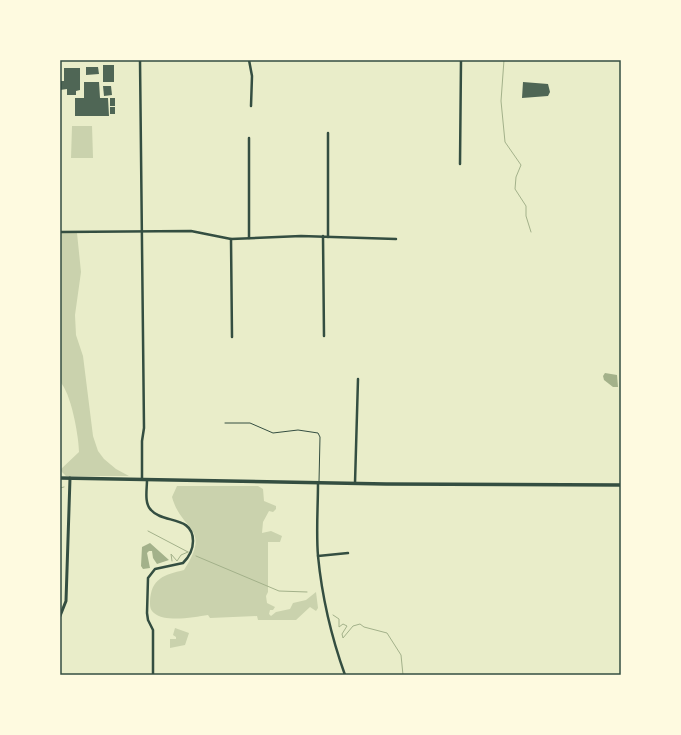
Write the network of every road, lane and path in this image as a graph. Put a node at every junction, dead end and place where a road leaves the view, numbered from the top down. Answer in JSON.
{"nodes":[{"id":1,"x":140,"y":60,"type":"edge"},
{"id":2,"x":249,"y":60,"type":"edge"},
{"id":3,"x":462,"y":60,"type":"edge"},
{"id":4,"x":251,"y":106,"type":"dead end"},
{"id":5,"x":328,"y":133,"type":"dead end"},
{"id":6,"x":249,"y":138,"type":"dead end"},
{"id":7,"x":460,"y":164,"type":"dead end"},
{"id":8,"x":60,"y":232,"type":"edge"},
{"id":9,"x":141,"y":232,"type":"junction"},
{"id":10,"x":323,"y":236,"type":"junction"},
{"id":11,"x":328,"y":237,"type":"junction"},
{"id":12,"x":249,"y":238,"type":"junction"},
{"id":13,"x":232,"y":239,"type":"junction"},
{"id":14,"x":396,"y":239,"type":"dead end"},
{"id":15,"x":324,"y":336,"type":"dead end"},
{"id":16,"x":232,"y":337,"type":"dead end"},
{"id":17,"x":358,"y":379,"type":"dead end"},
{"id":18,"x":225,"y":423,"type":"dead end"},
{"id":19,"x":60,"y":478,"type":"edge"},
{"id":20,"x":70,"y":478,"type":"junction"},
{"id":21,"x":142,"y":479,"type":"junction"},
{"id":22,"x":147,"y":479,"type":"junction"},
{"id":23,"x":318,"y":482,"type":"junction"},
{"id":24,"x":355,"y":483,"type":"junction"},
{"id":25,"x":621,"y":485,"type":"edge"},
{"id":26,"x":348,"y":553,"type":"dead end"},
{"id":27,"x":318,"y":556,"type":"junction"},
{"id":28,"x":60,"y":616,"type":"edge"},
{"id":29,"x":153,"y":675,"type":"edge"},
{"id":30,"x":345,"y":675,"type":"edge"}],
"edges":[{"from":1,"to":9,"type":"street"},
{"from":2,"to":4,"type":"street"},
{"from":3,"to":7,"type":"street"},
{"from":5,"to":11,"type":"street"},
{"from":6,"to":12,"type":"street"},
{"from":8,"to":9,"type":"street"},
{"from":9,"to":13,"type":"street"},
{"from":9,"to":21,"type":"street"},
{"from":10,"to":11,"type":"street"},
{"from":10,"to":12,"type":"street"},
{"from":10,"to":15,"type":"street"},
{"from":11,"to":14,"type":"street"},
{"from":12,"to":13,"type":"street"},
{"from":13,"to":16,"type":"street"},
{"from":17,"to":24,"type":"street"},
{"from":18,"to":23,"type":"lane"},
{"from":19,"to":20,"type":"main road"},
{"from":20,"to":21,"type":"main road"},
{"from":20,"to":28,"type":"street"},
{"from":21,"to":22,"type":"main road"},
{"from":22,"to":23,"type":"main road"},
{"from":22,"to":29,"type":"street"},
{"from":23,"to":24,"type":"main road"},
{"from":23,"to":27,"type":"street"},
{"from":24,"to":25,"type":"main road"},
{"from":26,"to":27,"type":"street"},
{"from":27,"to":30,"type":"street"}]}
